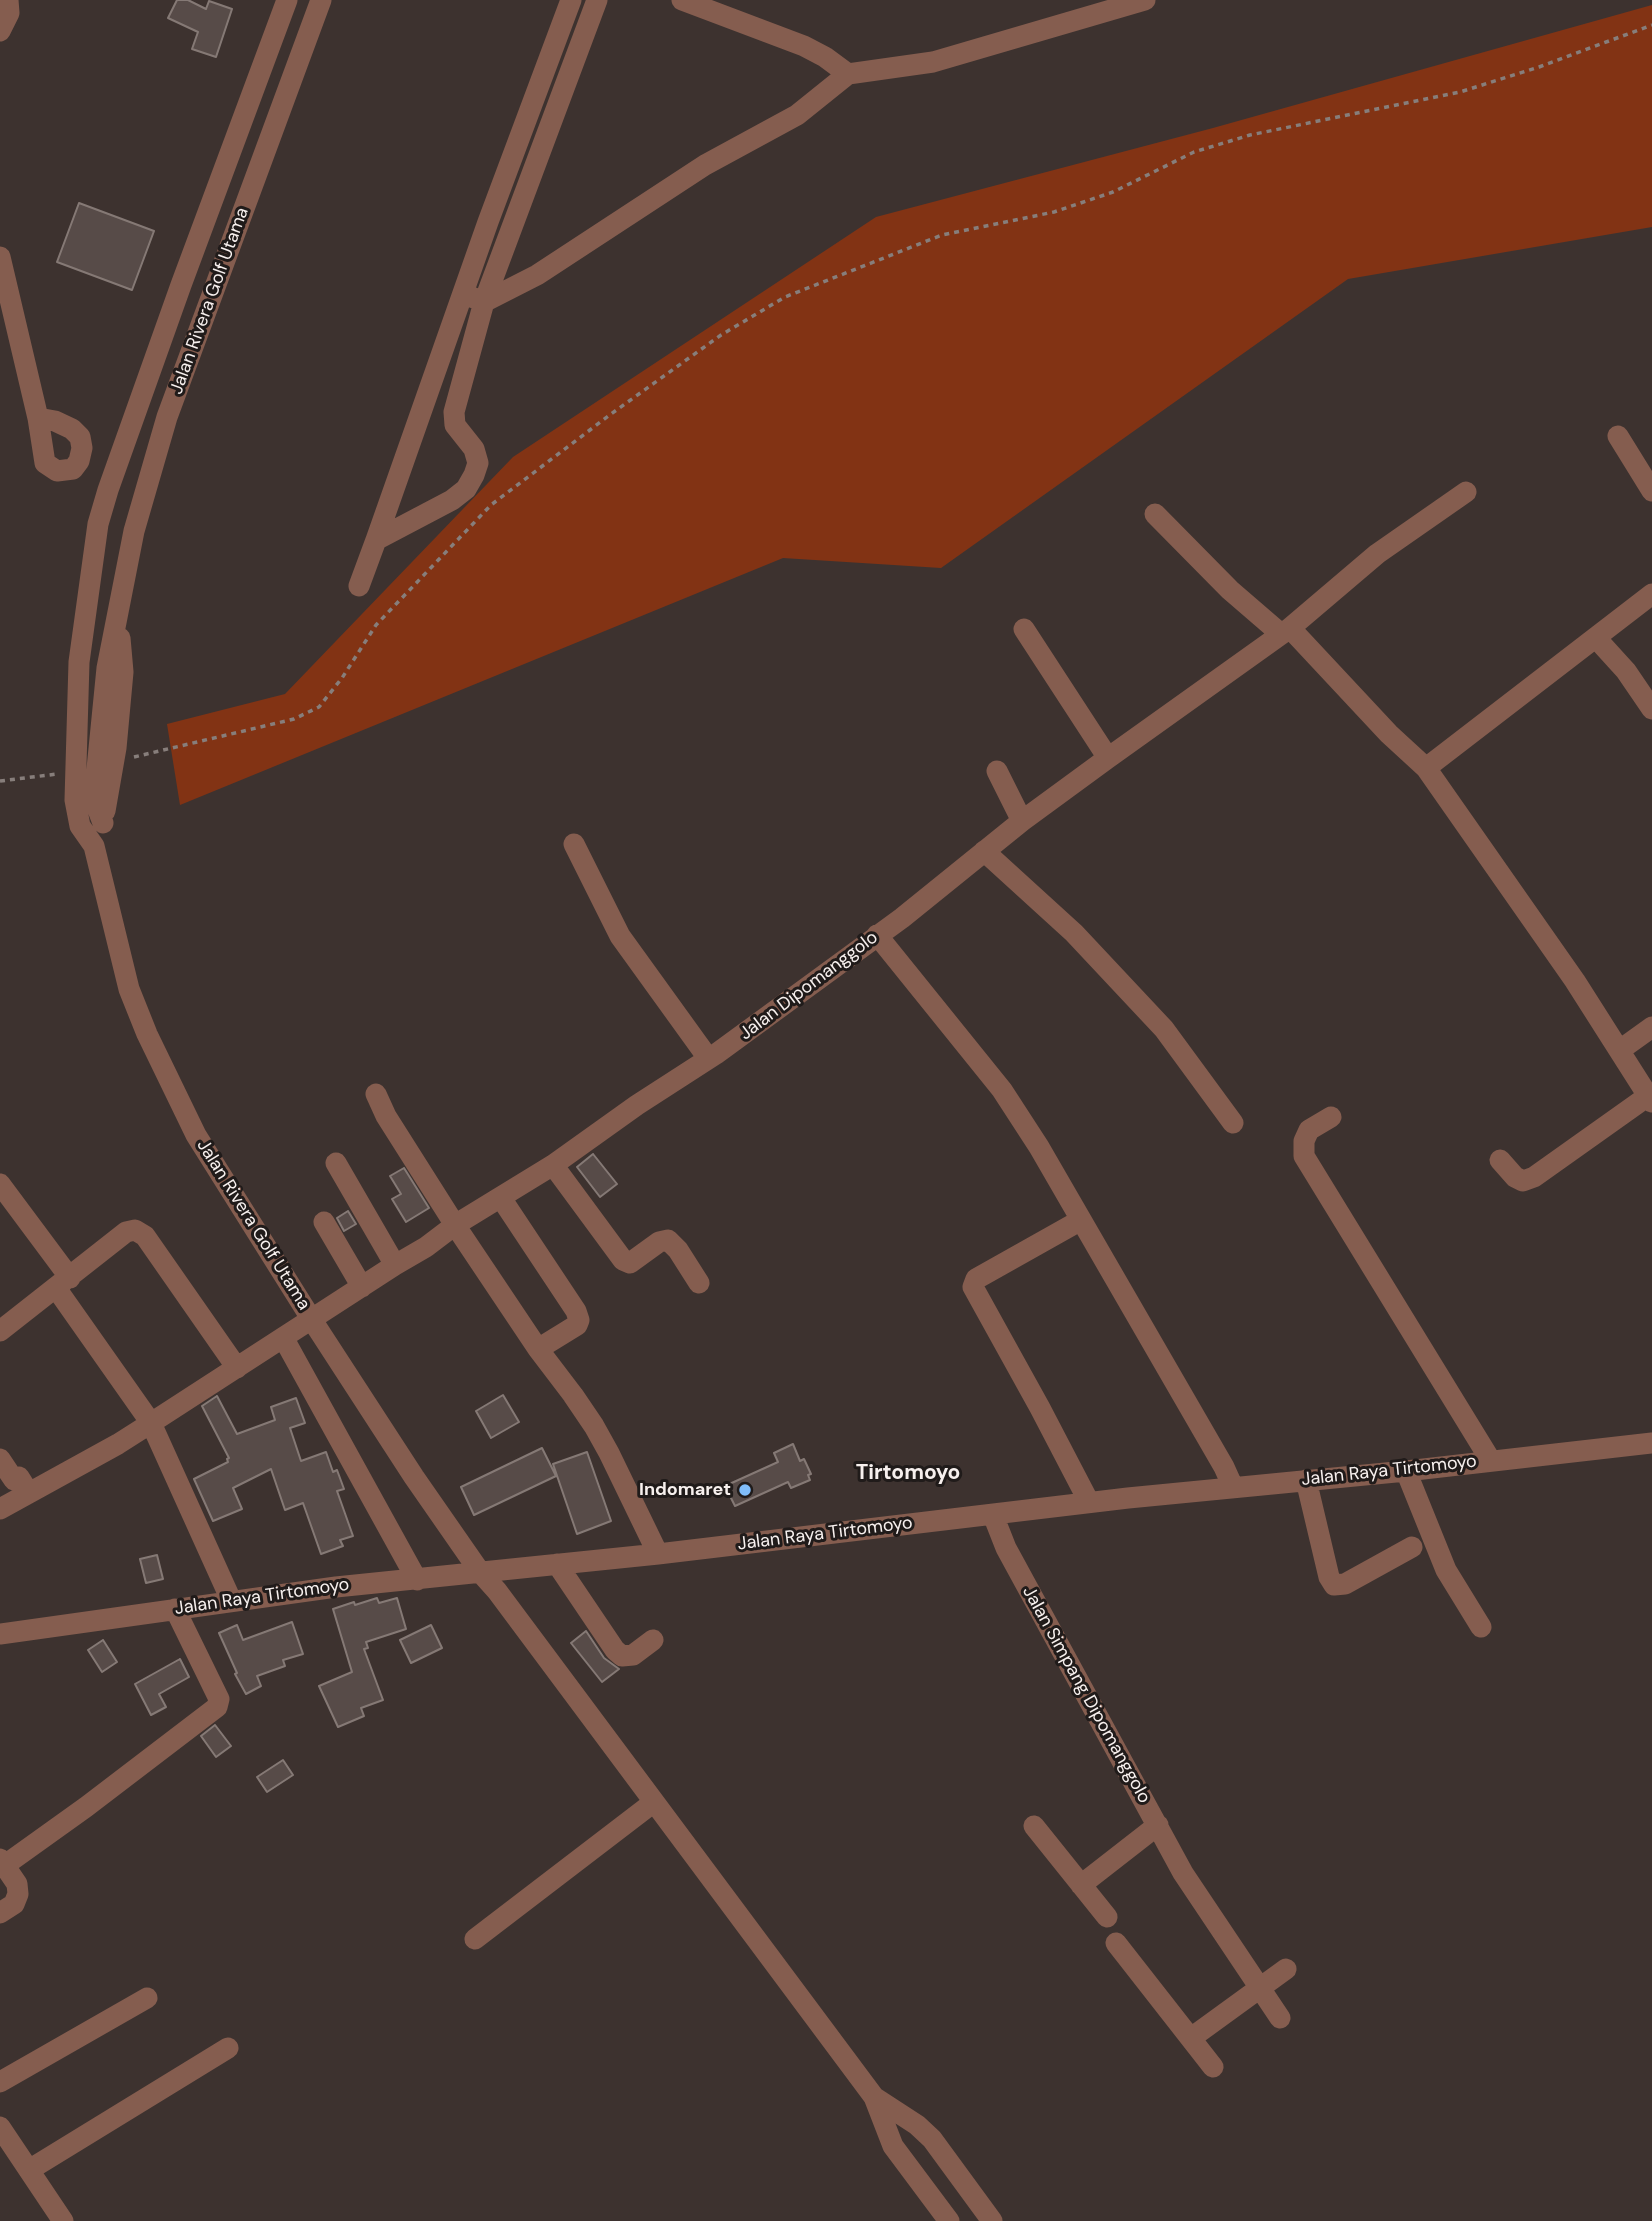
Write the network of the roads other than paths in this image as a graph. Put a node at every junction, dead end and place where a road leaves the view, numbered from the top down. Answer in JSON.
{"nodes":[{"id":1,"x":287,"y":0,"type":"edge"},
{"id":2,"x":321,"y":0,"type":"edge"},
{"id":3,"x":571,"y":0,"type":"edge"},
{"id":4,"x":597,"y":0,"type":"edge"},
{"id":5,"x":682,"y":0,"type":"edge"},
{"id":6,"x":1145,"y":0,"type":"edge"},
{"id":7,"x":9,"y":1,"type":"edge"},
{"id":8,"x":0,"y":31,"type":"edge"},
{"id":9,"x":848,"y":74,"type":"junction"},
{"id":10,"x":0,"y":257,"type":"edge"},
{"id":11,"x":474,"y":298,"type":"junction"},
{"id":12,"x":38,"y":418,"type":"dead end"},
{"id":13,"x":1618,"y":436,"type":"dead end"},
{"id":14,"x":1652,"y":491,"type":"edge"},
{"id":15,"x":1466,"y":492,"type":"dead end"},
{"id":16,"x":1155,"y":514,"type":"dead end"},
{"id":17,"x":99,"y":524,"type":"junction"},
{"id":18,"x":134,"y":531,"type":"junction"},
{"id":19,"x":376,"y":540,"type":"junction"},
{"id":20,"x":359,"y":586,"type":"dead end"},
{"id":21,"x":1652,"y":594,"type":"edge"},
{"id":22,"x":87,"y":604,"type":"junction"},
{"id":23,"x":118,"y":608,"type":"junction"},
{"id":24,"x":1024,"y":629,"type":"dead end"},
{"id":25,"x":1285,"y":631,"type":"junction"},
{"id":26,"x":1596,"y":638,"type":"junction"},
{"id":27,"x":1652,"y":709,"type":"edge"},
{"id":28,"x":1108,"y":758,"type":"junction"},
{"id":29,"x":1426,"y":768,"type":"junction"},
{"id":30,"x":998,"y":771,"type":"dead end"},
{"id":31,"x":1022,"y":821,"type":"junction"},
{"id":32,"x":103,"y":824,"type":"junction"},
{"id":33,"x":80,"y":826,"type":"junction"},
{"id":34,"x":574,"y":844,"type":"dead end"},
{"id":35,"x":984,"y":851,"type":"junction"},
{"id":36,"x":96,"y":855,"type":"junction"},
{"id":37,"x":877,"y":935,"type":"junction"},
{"id":38,"x":1652,"y":1027,"type":"edge"},
{"id":39,"x":1619,"y":1050,"type":"junction"},
{"id":40,"x":708,"y":1058,"type":"junction"},
{"id":41,"x":376,"y":1094,"type":"dead end"},
{"id":42,"x":1650,"y":1099,"type":"edge"},
{"id":43,"x":1331,"y":1117,"type":"dead end"},
{"id":44,"x":1233,"y":1123,"type":"dead end"},
{"id":45,"x":1500,"y":1160,"type":"dead end"},
{"id":46,"x":336,"y":1164,"type":"dead end"},
{"id":47,"x":553,"y":1165,"type":"junction"},
{"id":48,"x":0,"y":1184,"type":"edge"},
{"id":49,"x":500,"y":1198,"type":"junction"},
{"id":50,"x":1081,"y":1220,"type":"junction"},
{"id":51,"x":324,"y":1222,"type":"dead end"},
{"id":52,"x":455,"y":1225,"type":"junction"},
{"id":53,"x":395,"y":1265,"type":"junction"},
{"id":54,"x":63,"y":1283,"type":"junction"},
{"id":55,"x":699,"y":1283,"type":"dead end"},
{"id":56,"x":362,"y":1287,"type":"junction"},
{"id":57,"x":312,"y":1320,"type":"junction"},
{"id":58,"x":0,"y":1331,"type":"edge"},
{"id":59,"x":284,"y":1339,"type":"junction"},
{"id":60,"x":538,"y":1349,"type":"junction"},
{"id":61,"x":237,"y":1368,"type":"junction"},
{"id":62,"x":151,"y":1423,"type":"junction"},
{"id":63,"x":1652,"y":1443,"type":"edge"},
{"id":64,"x":0,"y":1459,"type":"edge"},
{"id":65,"x":1491,"y":1461,"type":"junction"},
{"id":66,"x":1406,"y":1471,"type":"junction"},
{"id":67,"x":1306,"y":1480,"type":"junction"},
{"id":68,"x":1233,"y":1487,"type":"junction"},
{"id":69,"x":29,"y":1493,"type":"junction"},
{"id":70,"x":1088,"y":1502,"type":"junction"},
{"id":71,"x":0,"y":1509,"type":"edge"},
{"id":72,"x":993,"y":1515,"type":"junction"},
{"id":73,"x":1412,"y":1547,"type":"dead end"},
{"id":74,"x":658,"y":1554,"type":"junction"},
{"id":75,"x":557,"y":1564,"type":"junction"},
{"id":76,"x":480,"y":1572,"type":"junction"},
{"id":77,"x":417,"y":1580,"type":"junction"},
{"id":78,"x":231,"y":1600,"type":"junction"},
{"id":79,"x":175,"y":1609,"type":"junction"},
{"id":80,"x":1481,"y":1627,"type":"dead end"},
{"id":81,"x":0,"y":1634,"type":"edge"},
{"id":82,"x":653,"y":1640,"type":"dead end"},
{"id":83,"x":654,"y":1802,"type":"junction"},
{"id":84,"x":1158,"y":1825,"type":"junction"},
{"id":85,"x":1034,"y":1826,"type":"dead end"},
{"id":86,"x":2,"y":1862,"type":"edge"},
{"id":87,"x":1081,"y":1885,"type":"junction"},
{"id":88,"x":0,"y":1913,"type":"edge"},
{"id":89,"x":1107,"y":1916,"type":"dead end"},
{"id":90,"x":475,"y":1940,"type":"dead end"},
{"id":91,"x":1116,"y":1943,"type":"dead end"},
{"id":92,"x":1286,"y":1969,"type":"dead end"},
{"id":93,"x":1259,"y":1988,"type":"junction"},
{"id":94,"x":147,"y":1998,"type":"dead end"},
{"id":95,"x":1280,"y":2018,"type":"dead end"},
{"id":96,"x":1191,"y":2038,"type":"junction"},
{"id":97,"x":228,"y":2048,"type":"dead end"},
{"id":98,"x":1213,"y":2067,"type":"dead end"},
{"id":99,"x":0,"y":2082,"type":"edge"},
{"id":100,"x":874,"y":2097,"type":"junction"},
{"id":101,"x":0,"y":2127,"type":"edge"},
{"id":102,"x":16,"y":2160,"type":"edge"},
{"id":103,"x":63,"y":2221,"type":"edge"},
{"id":104,"x":949,"y":2221,"type":"edge"},
{"id":105,"x":992,"y":2221,"type":"edge"}],
"edges":[{"from":1,"to":17,"type":"street","name":"Jalan Rivera Golf Utama"},
{"from":2,"to":18,"type":"street","name":"Jalan Rivera Golf Utama"},
{"from":3,"to":11,"type":"street"},
{"from":4,"to":11,"type":"street"},
{"from":5,"to":9,"type":"street"},
{"from":6,"to":9,"type":"street"},
{"from":7,"to":8,"type":"street"},
{"from":9,"to":11,"type":"street"},
{"from":10,"to":12,"type":"street"},
{"from":11,"to":19,"type":"street"},
{"from":11,"to":19,"type":"street"},
{"from":13,"to":14,"type":"street"},
{"from":15,"to":25,"type":"street","name":"Jalan Dipomanggolo"},
{"from":16,"to":25,"type":"street"},
{"from":17,"to":18,"type":"street"},
{"from":17,"to":22,"type":"street","name":"Jalan Rivera Golf Utama"},
{"from":18,"to":23,"type":"street","name":"Jalan Rivera Golf Utama"},
{"from":19,"to":20,"type":"street"},
{"from":21,"to":26,"type":"street"},
{"from":22,"to":33,"type":"street","name":"Jalan Rivera Golf Utama"},
{"from":22,"to":33,"type":"street","name":"Jalan Rivera Golf Utama"},
{"from":23,"to":32,"type":"street","name":"Jalan Rivera Golf Utama"},
{"from":23,"to":32,"type":"street","name":"Jalan Rivera Golf Utama"},
{"from":24,"to":28,"type":"street"},
{"from":25,"to":28,"type":"street","name":"Jalan Dipomanggolo"},
{"from":25,"to":29,"type":"street"},
{"from":26,"to":27,"type":"street"},
{"from":26,"to":29,"type":"street"},
{"from":28,"to":31,"type":"street","name":"Jalan Dipomanggolo"},
{"from":29,"to":39,"type":"street"},
{"from":30,"to":31,"type":"street"},
{"from":31,"to":35,"type":"street","name":"Jalan Dipomanggolo"},
{"from":32,"to":36,"type":"street","name":"Jalan Rivera Golf Utama"},
{"from":33,"to":36,"type":"street","name":"Jalan Rivera Golf Utama"},
{"from":34,"to":40,"type":"street"},
{"from":35,"to":37,"type":"street","name":"Jalan Dipomanggolo"},
{"from":35,"to":44,"type":"street"},
{"from":36,"to":57,"type":"street","name":"Jalan Rivera Golf Utama"},
{"from":37,"to":40,"type":"street","name":"Jalan Dipomanggolo"},
{"from":37,"to":50,"type":"street"},
{"from":38,"to":39,"type":"street"},
{"from":39,"to":42,"type":"street"},
{"from":40,"to":47,"type":"street","name":"Jalan Dipomanggolo"},
{"from":41,"to":52,"type":"street"},
{"from":42,"to":45,"type":"street"},
{"from":43,"to":65,"type":"street"},
{"from":46,"to":53,"type":"street"},
{"from":47,"to":49,"type":"street","name":"Jalan Dipomanggolo"},
{"from":47,"to":55,"type":"street"},
{"from":48,"to":54,"type":"street"},
{"from":49,"to":52,"type":"street","name":"Jalan Dipomanggolo"},
{"from":49,"to":60,"type":"street"},
{"from":50,"to":68,"type":"street"},
{"from":50,"to":70,"type":"street"},
{"from":51,"to":56,"type":"street"},
{"from":52,"to":53,"type":"street","name":"Jalan Dipomanggolo"},
{"from":52,"to":60,"type":"street"},
{"from":53,"to":56,"type":"street","name":"Jalan Dipomanggolo"},
{"from":54,"to":58,"type":"street"},
{"from":54,"to":61,"type":"street"},
{"from":54,"to":62,"type":"street"},
{"from":56,"to":57,"type":"street","name":"Jalan Dipomanggolo"},
{"from":57,"to":59,"type":"street","name":"Jalan Dipomanggolo"},
{"from":57,"to":76,"type":"street","name":"Jalan Rivera Golf Utama"},
{"from":59,"to":61,"type":"street","name":"Jalan Dipomanggolo"},
{"from":59,"to":77,"type":"street"},
{"from":60,"to":74,"type":"street"},
{"from":61,"to":62,"type":"street","name":"Jalan Dipomanggolo"},
{"from":62,"to":69,"type":"street","name":"Jalan Dipomanggolo"},
{"from":62,"to":78,"type":"street"},
{"from":63,"to":65,"type":"street","name":"Jalan Raya Tirtomoyo"},
{"from":64,"to":69,"type":"street"},
{"from":65,"to":66,"type":"street","name":"Jalan Raya Tirtomoyo"},
{"from":66,"to":67,"type":"street","name":"Jalan Raya Tirtomoyo"},
{"from":66,"to":80,"type":"street"},
{"from":67,"to":68,"type":"street","name":"Jalan Raya Tirtomoyo"},
{"from":67,"to":73,"type":"street"},
{"from":68,"to":70,"type":"street","name":"Jalan Raya Tirtomoyo"},
{"from":69,"to":71,"type":"street","name":"Jalan Dipomanggolo"},
{"from":70,"to":72,"type":"street","name":"Jalan Raya Tirtomoyo"},
{"from":72,"to":74,"type":"street","name":"Jalan Raya Tirtomoyo"},
{"from":72,"to":84,"type":"street","name":"Jalan Simpang Dipomanggolo"},
{"from":74,"to":75,"type":"street","name":"Jalan Raya Tirtomoyo"},
{"from":75,"to":76,"type":"street","name":"Jalan Raya Tirtomoyo"},
{"from":75,"to":82,"type":"street"},
{"from":76,"to":77,"type":"street","name":"Jalan Raya Tirtomoyo"},
{"from":76,"to":83,"type":"street","name":"Jalan Rivera Golf Utama"},
{"from":77,"to":78,"type":"street","name":"Jalan Raya Tirtomoyo"},
{"from":78,"to":79,"type":"street","name":"Jalan Raya Tirtomoyo"},
{"from":79,"to":81,"type":"street","name":"Jalan Raya Tirtomoyo"},
{"from":79,"to":86,"type":"street"},
{"from":83,"to":90,"type":"street"},
{"from":83,"to":100,"type":"street","name":"Jalan Rivera Golf Utama"},
{"from":84,"to":87,"type":"street"},
{"from":84,"to":93,"type":"street","name":"Jalan Simpang Dipomanggolo"},
{"from":85,"to":87,"type":"street"},
{"from":86,"to":88,"type":"street"},
{"from":87,"to":89,"type":"street"},
{"from":91,"to":96,"type":"street"},
{"from":92,"to":93,"type":"street"},
{"from":93,"to":95,"type":"street","name":"Jalan Simpang Dipomanggolo"},
{"from":93,"to":96,"type":"street"},
{"from":94,"to":99,"type":"street"},
{"from":96,"to":98,"type":"street"},
{"from":97,"to":102,"type":"street"},
{"from":100,"to":104,"type":"street"},
{"from":100,"to":105,"type":"street"},
{"from":101,"to":102,"type":"street"},
{"from":102,"to":103,"type":"street"}]}
